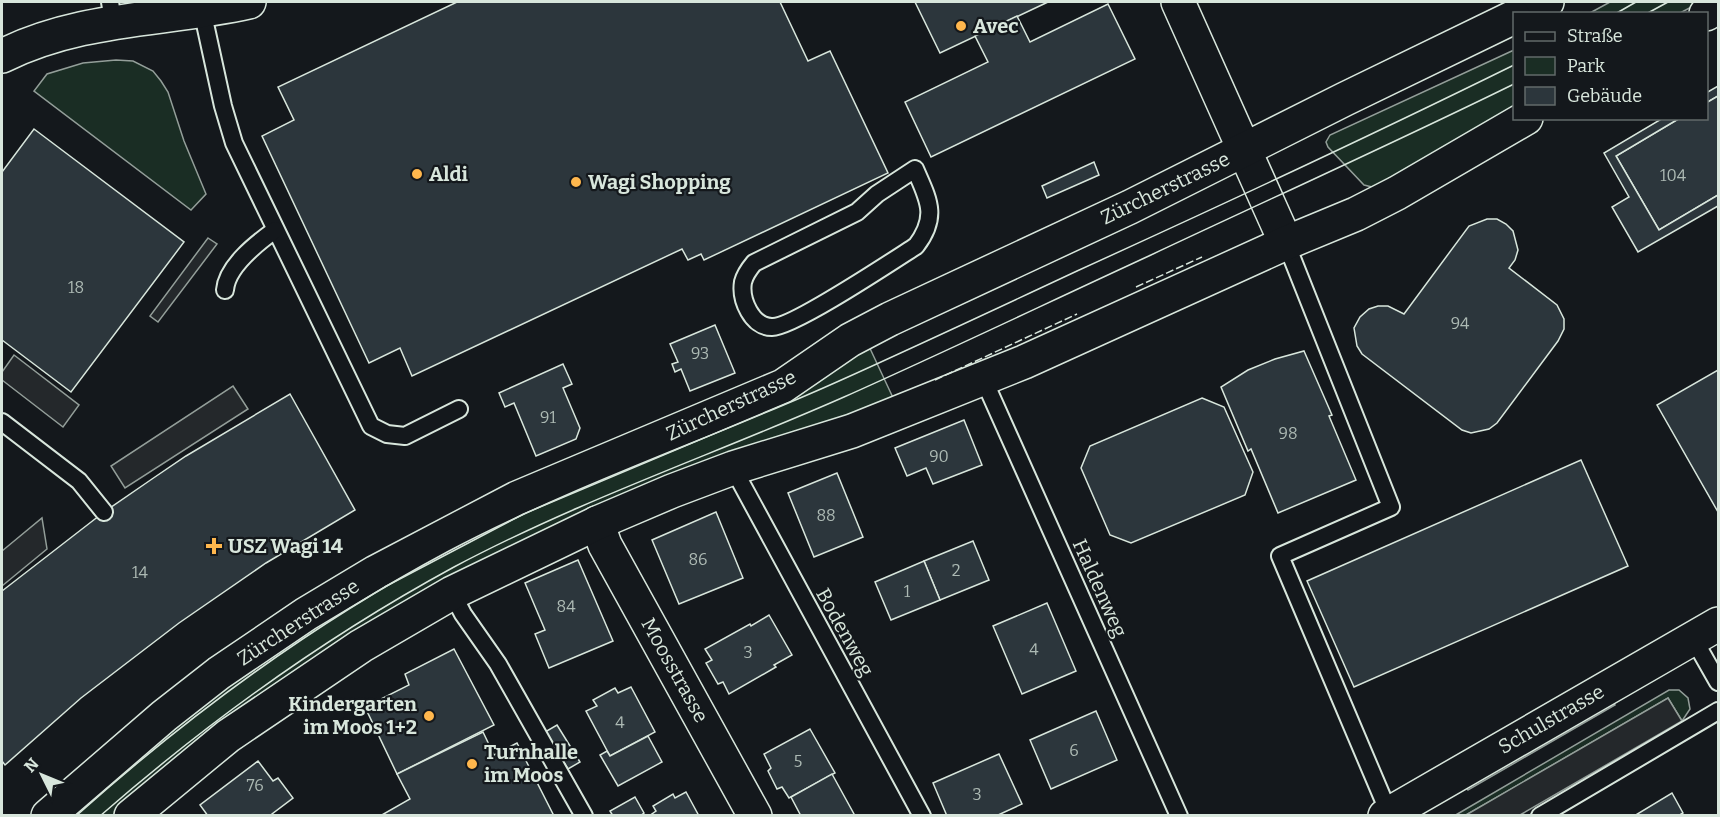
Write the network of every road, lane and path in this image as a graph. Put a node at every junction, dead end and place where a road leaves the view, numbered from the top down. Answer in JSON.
{"nodes":[{"id":1,"x":249,"y":2,"type":"edge"},
{"id":2,"x":1178,"y":2,"type":"edge"},
{"id":3,"x":1547,"y":2,"type":"edge"},
{"id":4,"x":202,"y":10,"type":"junction"},
{"id":5,"x":111,"y":11,"type":"edge"},
{"id":6,"x":1526,"y":12,"type":"edge"},
{"id":7,"x":1513,"y":18,"type":"edge"},
{"id":8,"x":2,"y":56,"type":"edge"},
{"id":9,"x":1523,"y":120,"type":"edge"},
{"id":10,"x":1245,"y":148,"type":"junction"},
{"id":11,"x":275,"y":230,"type":"junction"},
{"id":12,"x":1286,"y":243,"type":"junction"},
{"id":13,"x":775,"y":251,"type":"joint"},
{"id":14,"x":225,"y":290,"type":"dead end"},
{"id":15,"x":982,"y":378,"type":"junction"},
{"id":16,"x":459,"y":409,"type":"dead end"},
{"id":17,"x":2,"y":422,"type":"edge"},
{"id":18,"x":733,"y":468,"type":"junction"},
{"id":19,"x":104,"y":512,"type":"dead end"},
{"id":20,"x":597,"y":523,"type":"junction"},
{"id":21,"x":452,"y":593,"type":"junction"},
{"id":22,"x":1706,"y":631,"type":"edge"},
{"id":23,"x":1719,"y":682,"type":"edge"},
{"id":24,"x":1719,"y":711,"type":"edge"},
{"id":25,"x":1387,"y":814,"type":"edge"},
{"id":26,"x":48,"y":816,"type":"edge"},
{"id":27,"x":131,"y":816,"type":"edge"},
{"id":28,"x":585,"y":816,"type":"edge"},
{"id":29,"x":755,"y":816,"type":"edge"},
{"id":30,"x":922,"y":816,"type":"edge"},
{"id":31,"x":1179,"y":816,"type":"edge"},
{"id":32,"x":1540,"y":816,"type":"edge"}],
"edges":[{"from":1,"to":4,"type":"main road"},
{"from":2,"to":10,"type":"main road"},
{"from":3,"to":6,"type":"main road"},
{"from":4,"to":5,"type":"main road"},
{"from":4,"to":11,"type":"lane"},
{"from":5,"to":8,"type":"main road"},
{"from":7,"to":10,"type":"main road","name":"Zürcherstrasse"},
{"from":9,"to":12,"type":"main road"},
{"from":10,"to":12,"type":"main road"},
{"from":10,"to":26,"type":"main road","name":"Zürcherstrasse"},
{"from":11,"to":14,"type":"lane"},
{"from":11,"to":16,"type":"lane"},
{"from":12,"to":15,"type":"main road"},
{"from":12,"to":25,"type":"lane"},
{"from":13,"to":13,"type":"lane"},
{"from":15,"to":18,"type":"main road"},
{"from":15,"to":31,"type":"lane","name":"Haldenweg"},
{"from":17,"to":19,"type":"lane"},
{"from":18,"to":20,"type":"main road"},
{"from":18,"to":30,"type":"lane","name":"Bodenweg"},
{"from":20,"to":21,"type":"main road"},
{"from":20,"to":29,"type":"main road","name":"Moosstrasse"},
{"from":21,"to":27,"type":"main road"},
{"from":21,"to":28,"type":"lane"},
{"from":22,"to":23,"type":"lane"},
{"from":22,"to":25,"type":"main road","name":"Schulstrasse"},
{"from":24,"to":32,"type":"lane"}]}
